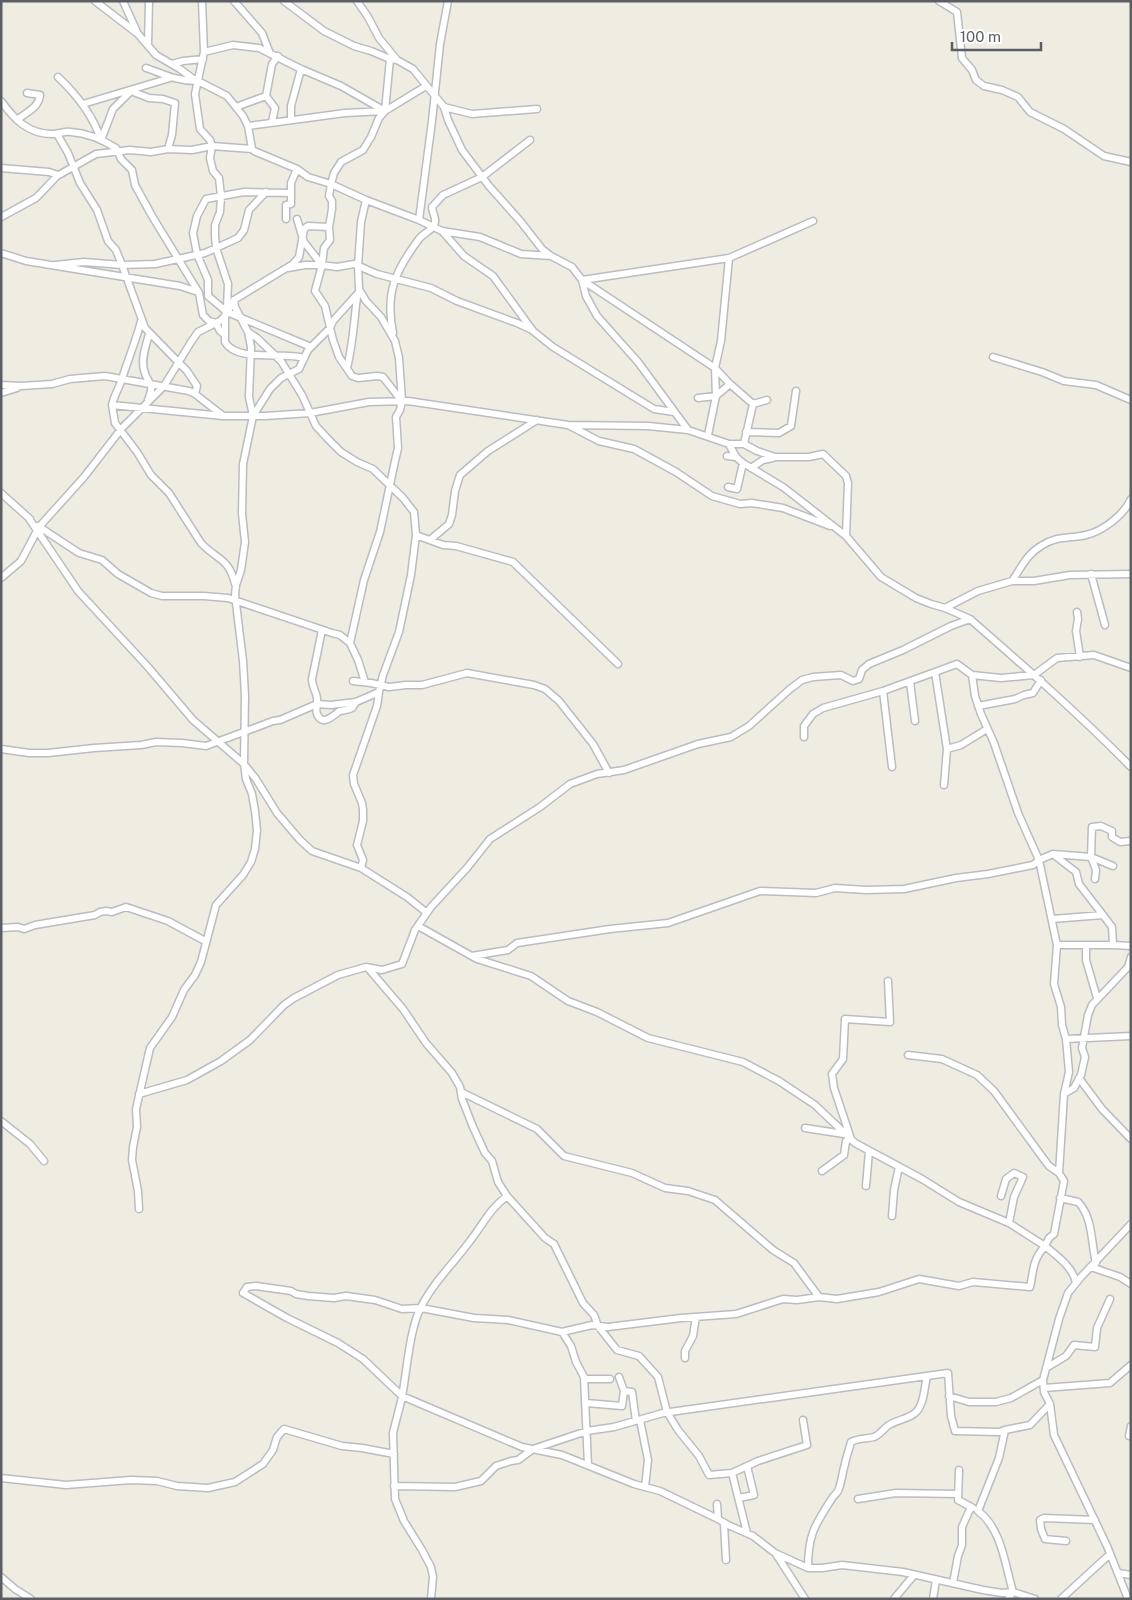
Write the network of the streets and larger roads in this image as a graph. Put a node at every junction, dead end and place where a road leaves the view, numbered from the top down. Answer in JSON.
{"nodes":[{"id":1,"x":95,"y":1,"type":"edge"},
{"id":2,"x":123,"y":1,"type":"edge"},
{"id":3,"x":149,"y":1,"type":"edge"},
{"id":4,"x":202,"y":1,"type":"edge"},
{"id":5,"x":234,"y":1,"type":"edge"},
{"id":6,"x":284,"y":1,"type":"edge"},
{"id":7,"x":356,"y":1,"type":"edge"},
{"id":8,"x":448,"y":1,"type":"edge"},
{"id":9,"x":939,"y":1,"type":"edge"},
{"id":10,"x":138,"y":34,"type":"junction"},
{"id":11,"x":148,"y":44,"type":"junction"},
{"id":12,"x":269,"y":51,"type":"junction"},
{"id":13,"x":204,"y":55,"type":"junction"},
{"id":14,"x":278,"y":56,"type":"junction"},
{"id":15,"x":390,"y":59,"type":"junction"},
{"id":16,"x":398,"y":60,"type":"junction"},
{"id":17,"x":172,"y":64,"type":"junction"},
{"id":18,"x":146,"y":68,"type":"dead end"},
{"id":19,"x":301,"y":69,"type":"junction"},
{"id":20,"x":58,"y":77,"type":"dead end"},
{"id":21,"x":170,"y":78,"type":"junction"},
{"id":22,"x":198,"y":81,"type":"junction"},
{"id":23,"x":426,"y":86,"type":"junction"},
{"id":24,"x":43,"y":90,"type":"dead end"},
{"id":25,"x":131,"y":91,"type":"junction"},
{"id":26,"x":27,"y":93,"type":"dead end"},
{"id":27,"x":435,"y":95,"type":"junction"},
{"id":28,"x":266,"y":96,"type":"junction"},
{"id":29,"x":1,"y":101,"type":"edge"},
{"id":30,"x":83,"y":104,"type":"junction"},
{"id":31,"x":236,"y":107,"type":"junction"},
{"id":32,"x":37,"y":108,"type":"junction"},
{"id":33,"x":444,"y":108,"type":"junction"},
{"id":34,"x":537,"y":109,"type":"dead end"},
{"id":35,"x":384,"y":111,"type":"junction"},
{"id":36,"x":291,"y":119,"type":"junction"},
{"id":37,"x":17,"y":120,"type":"junction"},
{"id":38,"x":272,"y":122,"type":"junction"},
{"id":39,"x":248,"y":126,"type":"junction"},
{"id":40,"x":57,"y":134,"type":"junction"},
{"id":41,"x":101,"y":140,"type":"junction"},
{"id":42,"x":530,"y":140,"type":"dead end"},
{"id":43,"x":212,"y":146,"type":"junction"},
{"id":44,"x":168,"y":149,"type":"junction"},
{"id":45,"x":252,"y":149,"type":"junction"},
{"id":46,"x":118,"y":150,"type":"junction"},
{"id":47,"x":1131,"y":162,"type":"edge"},
{"id":48,"x":73,"y":167,"type":"junction"},
{"id":49,"x":1,"y":168,"type":"edge"},
{"id":50,"x":297,"y":169,"type":"junction"},
{"id":51,"x":58,"y":175,"type":"junction"},
{"id":52,"x":482,"y":177,"type":"junction"},
{"id":53,"x":331,"y":184,"type":"junction"},
{"id":54,"x":266,"y":192,"type":"junction"},
{"id":55,"x":290,"y":193,"type":"junction"},
{"id":56,"x":221,"y":196,"type":"junction"},
{"id":57,"x":366,"y":200,"type":"junction"},
{"id":58,"x":1,"y":217,"type":"edge"},
{"id":59,"x":286,"y":219,"type":"dead end"},
{"id":60,"x":297,"y":219,"type":"dead end"},
{"id":61,"x":419,"y":220,"type":"junction"},
{"id":62,"x":813,"y":221,"type":"dead end"},
{"id":63,"x":329,"y":227,"type":"junction"},
{"id":64,"x":433,"y":227,"type":"junction"},
{"id":65,"x":442,"y":231,"type":"junction"},
{"id":66,"x":303,"y":236,"type":"junction"},
{"id":67,"x":216,"y":248,"type":"junction"},
{"id":68,"x":1,"y":253,"type":"edge"},
{"id":69,"x":197,"y":254,"type":"junction"},
{"id":70,"x":551,"y":256,"type":"junction"},
{"id":71,"x":729,"y":258,"type":"junction"},
{"id":72,"x":178,"y":259,"type":"junction"},
{"id":73,"x":55,"y":265,"type":"junction"},
{"id":74,"x":122,"y":265,"type":"junction"},
{"id":75,"x":322,"y":265,"type":"junction"},
{"id":76,"x":358,"y":266,"type":"junction"},
{"id":77,"x":286,"y":269,"type":"junction"},
{"id":78,"x":128,"y":277,"type":"junction"},
{"id":79,"x":394,"y":277,"type":"junction"},
{"id":80,"x":582,"y":280,"type":"junction"},
{"id":81,"x":199,"y":292,"type":"junction"},
{"id":82,"x":359,"y":293,"type":"junction"},
{"id":83,"x":208,"y":296,"type":"junction"},
{"id":84,"x":234,"y":300,"type":"junction"},
{"id":85,"x":226,"y":313,"type":"junction"},
{"id":86,"x":240,"y":318,"type":"junction"},
{"id":87,"x":141,"y":321,"type":"junction"},
{"id":88,"x":216,"y":323,"type":"junction"},
{"id":89,"x":330,"y":328,"type":"junction"},
{"id":90,"x":533,"y":331,"type":"junction"},
{"id":91,"x":248,"y":332,"type":"junction"},
{"id":92,"x":149,"y":334,"type":"junction"},
{"id":93,"x":224,"y":334,"type":"junction"},
{"id":94,"x":393,"y":336,"type":"junction"},
{"id":95,"x":311,"y":347,"type":"junction"},
{"id":96,"x":252,"y":354,"type":"junction"},
{"id":97,"x":274,"y":355,"type":"junction"},
{"id":98,"x":993,"y":357,"type":"dead end"},
{"id":99,"x":304,"y":358,"type":"junction"},
{"id":100,"x":179,"y":363,"type":"junction"},
{"id":101,"x":347,"y":368,"type":"junction"},
{"id":102,"x":715,"y":368,"type":"junction"},
{"id":103,"x":290,"y":374,"type":"junction"},
{"id":104,"x":122,"y":380,"type":"junction"},
{"id":105,"x":730,"y":384,"type":"junction"},
{"id":106,"x":1,"y":385,"type":"edge"},
{"id":107,"x":152,"y":385,"type":"junction"},
{"id":108,"x":21,"y":386,"type":"junction"},
{"id":109,"x":164,"y":386,"type":"junction"},
{"id":110,"x":796,"y":391,"type":"dead end"},
{"id":111,"x":1,"y":393,"type":"edge"},
{"id":112,"x":195,"y":394,"type":"junction"},
{"id":113,"x":716,"y":396,"type":"junction"},
{"id":114,"x":698,"y":398,"type":"dead end"},
{"id":115,"x":767,"y":400,"type":"dead end"},
{"id":116,"x":1131,"y":400,"type":"edge"},
{"id":117,"x":402,"y":401,"type":"junction"},
{"id":118,"x":753,"y":404,"type":"junction"},
{"id":119,"x":112,"y":406,"type":"junction"},
{"id":120,"x":144,"y":406,"type":"junction"},
{"id":121,"x":674,"y":412,"type":"junction"},
{"id":122,"x":310,"y":413,"type":"junction"},
{"id":123,"x":223,"y":416,"type":"junction"},
{"id":124,"x":253,"y":416,"type":"junction"},
{"id":125,"x":537,"y":420,"type":"junction"},
{"id":126,"x":568,"y":425,"type":"junction"},
{"id":127,"x":120,"y":430,"type":"junction"},
{"id":128,"x":688,"y":430,"type":"junction"},
{"id":129,"x":746,"y":432,"type":"junction"},
{"id":130,"x":708,"y":435,"type":"junction"},
{"id":131,"x":729,"y":444,"type":"junction"},
{"id":132,"x":744,"y":444,"type":"junction"},
{"id":133,"x":726,"y":456,"type":"dead end"},
{"id":134,"x":736,"y":457,"type":"junction"},
{"id":135,"x":775,"y":457,"type":"junction"},
{"id":136,"x":743,"y":463,"type":"junction"},
{"id":137,"x":751,"y":468,"type":"junction"},
{"id":138,"x":390,"y":485,"type":"junction"},
{"id":139,"x":728,"y":487,"type":"dead end"},
{"id":140,"x":1,"y":493,"type":"edge"},
{"id":141,"x":1131,"y":499,"type":"edge"},
{"id":142,"x":836,"y":528,"type":"junction"},
{"id":143,"x":38,"y":529,"type":"junction"},
{"id":144,"x":416,"y":535,"type":"junction"},
{"id":145,"x":846,"y":536,"type":"junction"},
{"id":146,"x":430,"y":540,"type":"junction"},
{"id":147,"x":1091,"y":574,"type":"junction"},
{"id":148,"x":1131,"y":574,"type":"edge"},
{"id":149,"x":1,"y":578,"type":"edge"},
{"id":150,"x":1012,"y":582,"type":"junction"},
{"id":151,"x":236,"y":585,"type":"junction"},
{"id":152,"x":236,"y":602,"type":"junction"},
{"id":153,"x":945,"y":608,"type":"junction"},
{"id":154,"x":1077,"y":612,"type":"dead end"},
{"id":155,"x":970,"y":619,"type":"junction"},
{"id":156,"x":1105,"y":625,"type":"dead end"},
{"id":157,"x":322,"y":630,"type":"junction"},
{"id":158,"x":350,"y":644,"type":"junction"},
{"id":159,"x":1080,"y":656,"type":"junction"},
{"id":160,"x":618,"y":664,"type":"dead end"},
{"id":161,"x":1131,"y":668,"type":"edge"},
{"id":162,"x":935,"y":672,"type":"junction"},
{"id":163,"x":972,"y":675,"type":"junction"},
{"id":164,"x":1034,"y":675,"type":"junction"},
{"id":165,"x":1041,"y":680,"type":"junction"},
{"id":166,"x":353,"y":681,"type":"dead end"},
{"id":167,"x":364,"y":682,"type":"junction"},
{"id":168,"x":910,"y":682,"type":"junction"},
{"id":169,"x":382,"y":685,"type":"junction"},
{"id":170,"x":883,"y":691,"type":"junction"},
{"id":171,"x":379,"y":692,"type":"junction"},
{"id":172,"x":356,"y":702,"type":"junction"},
{"id":173,"x":318,"y":704,"type":"junction"},
{"id":174,"x":978,"y":706,"type":"junction"},
{"id":175,"x":915,"y":721,"type":"dead end"},
{"id":176,"x":986,"y":729,"type":"junction"},
{"id":177,"x":244,"y":732,"type":"junction"},
{"id":178,"x":804,"y":737,"type":"dead end"},
{"id":179,"x":219,"y":742,"type":"junction"},
{"id":180,"x":1,"y":749,"type":"edge"},
{"id":181,"x":947,"y":749,"type":"junction"},
{"id":182,"x":244,"y":764,"type":"junction"},
{"id":183,"x":892,"y":767,"type":"dead end"},
{"id":184,"x":1131,"y":768,"type":"edge"},
{"id":185,"x":609,"y":773,"type":"junction"},
{"id":186,"x":944,"y":785,"type":"dead end"},
{"id":187,"x":1131,"y":841,"type":"edge"},
{"id":188,"x":1053,"y":854,"type":"junction"},
{"id":189,"x":1091,"y":857,"type":"junction"},
{"id":190,"x":1039,"y":860,"type":"junction"},
{"id":191,"x":1112,"y":866,"type":"dead end"},
{"id":192,"x":362,"y":868,"type":"junction"},
{"id":193,"x":1095,"y":879,"type":"dead end"},
{"id":194,"x":427,"y":913,"type":"junction"},
{"id":195,"x":1103,"y":915,"type":"junction"},
{"id":196,"x":1052,"y":919,"type":"junction"},
{"id":197,"x":418,"y":926,"type":"junction"},
{"id":198,"x":1,"y":928,"type":"edge"},
{"id":199,"x":205,"y":941,"type":"junction"},
{"id":200,"x":1057,"y":945,"type":"junction"},
{"id":201,"x":1086,"y":945,"type":"junction"},
{"id":202,"x":1113,"y":945,"type":"junction"},
{"id":203,"x":1131,"y":946,"type":"edge"},
{"id":204,"x":472,"y":956,"type":"junction"},
{"id":205,"x":1131,"y":958,"type":"edge"},
{"id":206,"x":368,"y":967,"type":"junction"},
{"id":207,"x":888,"y":981,"type":"dead end"},
{"id":208,"x":1097,"y":998,"type":"junction"},
{"id":209,"x":1131,"y":1036,"type":"edge"},
{"id":210,"x":1084,"y":1038,"type":"junction"},
{"id":211,"x":1066,"y":1039,"type":"junction"},
{"id":212,"x":908,"y":1055,"type":"dead end"},
{"id":213,"x":1079,"y":1078,"type":"junction"},
{"id":214,"x":461,"y":1092,"type":"junction"},
{"id":215,"x":139,"y":1094,"type":"junction"},
{"id":216,"x":1064,"y":1094,"type":"junction"},
{"id":217,"x":1,"y":1120,"type":"edge"},
{"id":218,"x":805,"y":1128,"type":"dead end"},
{"id":219,"x":848,"y":1136,"type":"junction"},
{"id":220,"x":1131,"y":1139,"type":"edge"},
{"id":221,"x":869,"y":1151,"type":"junction"},
{"id":222,"x":44,"y":1161,"type":"dead end"},
{"id":223,"x":899,"y":1167,"type":"junction"},
{"id":224,"x":822,"y":1171,"type":"dead end"},
{"id":225,"x":1059,"y":1173,"type":"junction"},
{"id":226,"x":866,"y":1186,"type":"dead end"},
{"id":227,"x":507,"y":1196,"type":"junction"},
{"id":228,"x":1001,"y":1196,"type":"dead end"},
{"id":229,"x":1060,"y":1198,"type":"junction"},
{"id":230,"x":138,"y":1209,"type":"dead end"},
{"id":231,"x":892,"y":1216,"type":"dead end"},
{"id":232,"x":1009,"y":1223,"type":"junction"},
{"id":233,"x":1131,"y":1224,"type":"edge"},
{"id":234,"x":1045,"y":1246,"type":"junction"},
{"id":235,"x":1094,"y":1265,"type":"junction"},
{"id":236,"x":1076,"y":1283,"type":"junction"},
{"id":237,"x":1131,"y":1284,"type":"edge"},
{"id":238,"x":819,"y":1297,"type":"junction"},
{"id":239,"x":1110,"y":1299,"type":"dead end"},
{"id":240,"x":421,"y":1308,"type":"junction"},
{"id":241,"x":696,"y":1317,"type":"junction"},
{"id":242,"x":598,"y":1326,"type":"junction"},
{"id":243,"x":562,"y":1332,"type":"junction"},
{"id":244,"x":685,"y":1358,"type":"dead end"},
{"id":245,"x":1131,"y":1364,"type":"edge"},
{"id":246,"x":1046,"y":1368,"type":"junction"},
{"id":247,"x":620,"y":1377,"type":"dead end"},
{"id":248,"x":927,"y":1377,"type":"junction"},
{"id":249,"x":584,"y":1379,"type":"junction"},
{"id":250,"x":610,"y":1379,"type":"dead end"},
{"id":251,"x":1043,"y":1380,"type":"junction"},
{"id":252,"x":1044,"y":1388,"type":"junction"},
{"id":253,"x":624,"y":1391,"type":"junction"},
{"id":254,"x":402,"y":1396,"type":"junction"},
{"id":255,"x":949,"y":1396,"type":"junction"},
{"id":256,"x":586,"y":1403,"type":"junction"},
{"id":257,"x":1050,"y":1404,"type":"junction"},
{"id":258,"x":667,"y":1412,"type":"junction"},
{"id":259,"x":638,"y":1420,"type":"junction"},
{"id":260,"x":803,"y":1420,"type":"dead end"},
{"id":261,"x":1131,"y":1426,"type":"edge"},
{"id":262,"x":1004,"y":1430,"type":"junction"},
{"id":263,"x":587,"y":1431,"type":"junction"},
{"id":264,"x":1129,"y":1436,"type":"dead end"},
{"id":265,"x":533,"y":1449,"type":"junction"},
{"id":266,"x":394,"y":1454,"type":"junction"},
{"id":267,"x":588,"y":1465,"type":"junction"},
{"id":268,"x":747,"y":1466,"type":"junction"},
{"id":269,"x":959,"y":1470,"type":"dead end"},
{"id":270,"x":732,"y":1474,"type":"junction"},
{"id":271,"x":1,"y":1478,"type":"edge"},
{"id":272,"x":394,"y":1486,"type":"junction"},
{"id":273,"x":645,"y":1486,"type":"junction"},
{"id":274,"x":958,"y":1494,"type":"junction"},
{"id":275,"x":739,"y":1498,"type":"junction"},
{"id":276,"x":858,"y":1499,"type":"dead end"},
{"id":277,"x":717,"y":1504,"type":"dead end"},
{"id":278,"x":971,"y":1508,"type":"junction"},
{"id":279,"x":978,"y":1512,"type":"junction"},
{"id":280,"x":718,"y":1519,"type":"junction"},
{"id":281,"x":1095,"y":1520,"type":"junction"},
{"id":282,"x":724,"y":1524,"type":"junction"},
{"id":283,"x":747,"y":1533,"type":"junction"},
{"id":284,"x":1066,"y":1541,"type":"dead end"},
{"id":285,"x":776,"y":1554,"type":"junction"},
{"id":286,"x":1110,"y":1554,"type":"junction"},
{"id":287,"x":726,"y":1560,"type":"dead end"},
{"id":288,"x":808,"y":1568,"type":"junction"},
{"id":289,"x":1118,"y":1573,"type":"junction"},
{"id":290,"x":914,"y":1575,"type":"junction"},
{"id":291,"x":1131,"y":1575,"type":"edge"},
{"id":292,"x":1,"y":1577,"type":"edge"},
{"id":293,"x":936,"y":1580,"type":"junction"},
{"id":294,"x":953,"y":1583,"type":"junction"},
{"id":295,"x":1013,"y":1592,"type":"junction"},
{"id":296,"x":1033,"y":1598,"type":"edge"},
{"id":297,"x":31,"y":1599,"type":"edge"},
{"id":298,"x":431,"y":1599,"type":"edge"},
{"id":299,"x":805,"y":1599,"type":"edge"},
{"id":300,"x":894,"y":1599,"type":"edge"},
{"id":301,"x":933,"y":1599,"type":"edge"},
{"id":302,"x":1008,"y":1599,"type":"edge"},
{"id":303,"x":1061,"y":1599,"type":"edge"},
{"id":304,"x":1128,"y":1599,"type":"edge"}],
"edges":[{"from":1,"to":10,"type":"street"},
{"from":2,"to":10,"type":"street"},
{"from":3,"to":11,"type":"street"},
{"from":4,"to":13,"type":"street"},
{"from":5,"to":12,"type":"street"},
{"from":6,"to":15,"type":"street"},
{"from":7,"to":16,"type":"street"},
{"from":8,"to":27,"type":"street"},
{"from":9,"to":47,"type":"street"},
{"from":10,"to":11,"type":"street"},
{"from":11,"to":17,"type":"street"},
{"from":12,"to":13,"type":"street"},
{"from":12,"to":14,"type":"street"},
{"from":13,"to":17,"type":"street"},
{"from":13,"to":22,"type":"street"},
{"from":14,"to":19,"type":"street"},
{"from":14,"to":28,"type":"street"},
{"from":15,"to":16,"type":"street"},
{"from":15,"to":35,"type":"street"},
{"from":16,"to":23,"type":"street"},
{"from":17,"to":22,"type":"street"},
{"from":18,"to":21,"type":"street"},
{"from":19,"to":35,"type":"street"},
{"from":19,"to":36,"type":"street"},
{"from":20,"to":30,"type":"street"},
{"from":21,"to":22,"type":"street"},
{"from":21,"to":25,"type":"street"},
{"from":22,"to":31,"type":"street"},
{"from":22,"to":43,"type":"street"},
{"from":23,"to":27,"type":"street"},
{"from":23,"to":35,"type":"street"},
{"from":24,"to":32,"type":"street"},
{"from":25,"to":30,"type":"street"},
{"from":25,"to":41,"type":"street"},
{"from":25,"to":44,"type":"street"},
{"from":26,"to":32,"type":"street"},
{"from":27,"to":33,"type":"street"},
{"from":27,"to":61,"type":"street"},
{"from":28,"to":31,"type":"street"},
{"from":28,"to":38,"type":"street"},
{"from":29,"to":37,"type":"street"},
{"from":30,"to":41,"type":"street"},
{"from":31,"to":39,"type":"street"},
{"from":32,"to":37,"type":"street"},
{"from":33,"to":34,"type":"street"},
{"from":33,"to":52,"type":"street"},
{"from":35,"to":36,"type":"street"},
{"from":35,"to":53,"type":"street"},
{"from":36,"to":38,"type":"street"},
{"from":37,"to":40,"type":"street"},
{"from":38,"to":39,"type":"street"},
{"from":39,"to":45,"type":"street"},
{"from":40,"to":41,"type":"street"},
{"from":40,"to":48,"type":"street"},
{"from":41,"to":46,"type":"street"},
{"from":42,"to":52,"type":"street"},
{"from":43,"to":44,"type":"street"},
{"from":43,"to":45,"type":"street"},
{"from":43,"to":56,"type":"street"},
{"from":44,"to":46,"type":"street"},
{"from":45,"to":50,"type":"street"},
{"from":46,"to":48,"type":"street"},
{"from":46,"to":72,"type":"street"},
{"from":48,"to":51,"type":"street"},
{"from":48,"to":74,"type":"street"},
{"from":49,"to":51,"type":"street"},
{"from":50,"to":53,"type":"street"},
{"from":50,"to":55,"type":"street"},
{"from":51,"to":58,"type":"street"},
{"from":52,"to":64,"type":"street"},
{"from":52,"to":70,"type":"street"},
{"from":53,"to":57,"type":"street"},
{"from":53,"to":63,"type":"street"},
{"from":54,"to":55,"type":"street"},
{"from":54,"to":56,"type":"street"},
{"from":54,"to":67,"type":"street"},
{"from":55,"to":59,"type":"street"},
{"from":56,"to":67,"type":"street"},
{"from":56,"to":69,"type":"street"},
{"from":57,"to":61,"type":"street"},
{"from":57,"to":76,"type":"street"},
{"from":60,"to":66,"type":"street"},
{"from":61,"to":64,"type":"street"},
{"from":62,"to":71,"type":"street"},
{"from":63,"to":66,"type":"street"},
{"from":63,"to":75,"type":"street"},
{"from":64,"to":65,"type":"street"},
{"from":64,"to":79,"type":"street"},
{"from":65,"to":70,"type":"street"},
{"from":65,"to":90,"type":"street"},
{"from":66,"to":75,"type":"street"},
{"from":66,"to":77,"type":"street"},
{"from":67,"to":69,"type":"street"},
{"from":67,"to":85,"type":"street"},
{"from":68,"to":73,"type":"street"},
{"from":69,"to":72,"type":"street"},
{"from":69,"to":83,"type":"street"},
{"from":70,"to":80,"type":"street"},
{"from":71,"to":80,"type":"street"},
{"from":71,"to":102,"type":"street"},
{"from":72,"to":74,"type":"street"},
{"from":72,"to":81,"type":"street"},
{"from":73,"to":74,"type":"street"},
{"from":73,"to":78,"type":"street"},
{"from":74,"to":78,"type":"street"},
{"from":75,"to":76,"type":"street"},
{"from":75,"to":77,"type":"street"},
{"from":75,"to":89,"type":"street"},
{"from":76,"to":79,"type":"street"},
{"from":76,"to":82,"type":"street"},
{"from":77,"to":84,"type":"street"},
{"from":78,"to":81,"type":"street"},
{"from":78,"to":87,"type":"street"},
{"from":79,"to":90,"type":"street"},
{"from":79,"to":94,"type":"street"},
{"from":80,"to":102,"type":"street"},
{"from":80,"to":121,"type":"street"},
{"from":81,"to":83,"type":"street"},
{"from":81,"to":88,"type":"street"},
{"from":82,"to":89,"type":"street"},
{"from":82,"to":94,"type":"street"},
{"from":82,"to":101,"type":"street"},
{"from":83,"to":85,"type":"street"},
{"from":84,"to":85,"type":"street"},
{"from":84,"to":86,"type":"street"},
{"from":85,"to":86,"type":"street"},
{"from":85,"to":88,"type":"street"},
{"from":85,"to":93,"type":"street"},
{"from":86,"to":91,"type":"street"},
{"from":86,"to":95,"type":"street"},
{"from":87,"to":92,"type":"street"},
{"from":87,"to":104,"type":"street"},
{"from":88,"to":93,"type":"street"},
{"from":88,"to":100,"type":"street"},
{"from":89,"to":95,"type":"street"},
{"from":89,"to":101,"type":"street"},
{"from":90,"to":121,"type":"street"},
{"from":91,"to":96,"type":"street"},
{"from":91,"to":97,"type":"street"},
{"from":92,"to":100,"type":"street"},
{"from":92,"to":107,"type":"street"},
{"from":93,"to":96,"type":"street"},
{"from":94,"to":117,"type":"street"},
{"from":95,"to":99,"type":"street"},
{"from":96,"to":97,"type":"street"},
{"from":96,"to":124,"type":"street"},
{"from":97,"to":99,"type":"street"},
{"from":97,"to":103,"type":"street"},
{"from":98,"to":116,"type":"street"},
{"from":99,"to":103,"type":"street"},
{"from":100,"to":109,"type":"street"},
{"from":100,"to":112,"type":"street"},
{"from":101,"to":117,"type":"street"},
{"from":102,"to":105,"type":"street"},
{"from":102,"to":113,"type":"street"},
{"from":103,"to":122,"type":"street"},
{"from":103,"to":124,"type":"street"},
{"from":104,"to":107,"type":"street"},
{"from":104,"to":108,"type":"street"},
{"from":104,"to":119,"type":"street"},
{"from":105,"to":113,"type":"street"},
{"from":105,"to":118,"type":"street"},
{"from":106,"to":108,"type":"street"},
{"from":107,"to":109,"type":"street"},
{"from":107,"to":120,"type":"street"},
{"from":108,"to":111,"type":"street"},
{"from":109,"to":112,"type":"street"},
{"from":109,"to":120,"type":"street"},
{"from":110,"to":129,"type":"street"},
{"from":112,"to":123,"type":"street"},
{"from":113,"to":114,"type":"street"},
{"from":113,"to":130,"type":"street"},
{"from":115,"to":118,"type":"street"},
{"from":117,"to":122,"type":"street"},
{"from":117,"to":125,"type":"street"},
{"from":117,"to":138,"type":"street"},
{"from":118,"to":129,"type":"street"},
{"from":119,"to":120,"type":"street"},
{"from":119,"to":127,"type":"street"},
{"from":120,"to":123,"type":"street"},
{"from":120,"to":127,"type":"street"},
{"from":121,"to":128,"type":"street"},
{"from":122,"to":124,"type":"street"},
{"from":122,"to":138,"type":"street"},
{"from":123,"to":124,"type":"street"},
{"from":124,"to":151,"type":"street"},
{"from":125,"to":126,"type":"street"},
{"from":125,"to":146,"type":"street"},
{"from":126,"to":128,"type":"street"},
{"from":126,"to":142,"type":"street"},
{"from":127,"to":143,"type":"street"},
{"from":127,"to":151,"type":"street"},
{"from":128,"to":130,"type":"street"},
{"from":129,"to":132,"type":"street"},
{"from":130,"to":131,"type":"street"},
{"from":131,"to":132,"type":"street"},
{"from":131,"to":134,"type":"street"},
{"from":132,"to":135,"type":"street"},
{"from":133,"to":134,"type":"street"},
{"from":134,"to":136,"type":"street"},
{"from":135,"to":137,"type":"street"},
{"from":135,"to":145,"type":"street"},
{"from":136,"to":137,"type":"street"},
{"from":136,"to":139,"type":"street"},
{"from":137,"to":142,"type":"street"},
{"from":138,"to":144,"type":"street"},
{"from":138,"to":158,"type":"street"},
{"from":140,"to":143,"type":"street"},
{"from":141,"to":150,"type":"street"},
{"from":142,"to":145,"type":"street"},
{"from":143,"to":149,"type":"street"},
{"from":143,"to":152,"type":"street"},
{"from":143,"to":179,"type":"street"},
{"from":144,"to":146,"type":"street"},
{"from":144,"to":169,"type":"street"},
{"from":145,"to":153,"type":"street"},
{"from":146,"to":160,"type":"street"},
{"from":147,"to":148,"type":"street"},
{"from":147,"to":150,"type":"street"},
{"from":147,"to":156,"type":"street"},
{"from":150,"to":153,"type":"street"},
{"from":151,"to":152,"type":"street"},
{"from":152,"to":157,"type":"street"},
{"from":152,"to":177,"type":"street"},
{"from":153,"to":155,"type":"street"},
{"from":154,"to":159,"type":"street"},
{"from":155,"to":164,"type":"street"},
{"from":155,"to":185,"type":"street"},
{"from":157,"to":158,"type":"street"},
{"from":157,"to":173,"type":"street"},
{"from":158,"to":167,"type":"street"},
{"from":159,"to":161,"type":"street"},
{"from":159,"to":164,"type":"street"},
{"from":162,"to":163,"type":"street"},
{"from":162,"to":168,"type":"street"},
{"from":162,"to":181,"type":"street"},
{"from":163,"to":164,"type":"street"},
{"from":163,"to":174,"type":"street"},
{"from":164,"to":165,"type":"street"},
{"from":165,"to":174,"type":"street"},
{"from":165,"to":184,"type":"street"},
{"from":166,"to":167,"type":"street"},
{"from":167,"to":169,"type":"street"},
{"from":168,"to":170,"type":"street"},
{"from":168,"to":175,"type":"street"},
{"from":169,"to":171,"type":"street"},
{"from":169,"to":185,"type":"street"},
{"from":170,"to":178,"type":"street"},
{"from":170,"to":183,"type":"street"},
{"from":171,"to":172,"type":"street"},
{"from":171,"to":192,"type":"street"},
{"from":172,"to":173,"type":"street"},
{"from":172,"to":173,"type":"street"},
{"from":173,"to":177,"type":"street"},
{"from":174,"to":176,"type":"street"},
{"from":176,"to":181,"type":"street"},
{"from":176,"to":190,"type":"street"},
{"from":177,"to":179,"type":"street"},
{"from":177,"to":182,"type":"street"},
{"from":179,"to":180,"type":"street"},
{"from":179,"to":182,"type":"street"},
{"from":181,"to":186,"type":"street"},
{"from":182,"to":192,"type":"street"},
{"from":182,"to":199,"type":"street"},
{"from":185,"to":194,"type":"street"},
{"from":187,"to":189,"type":"street"},
{"from":188,"to":189,"type":"street"},
{"from":188,"to":190,"type":"street"},
{"from":188,"to":195,"type":"street"},
{"from":189,"to":191,"type":"street"},
{"from":189,"to":193,"type":"street"},
{"from":190,"to":196,"type":"street"},
{"from":190,"to":204,"type":"street"},
{"from":192,"to":194,"type":"street"},
{"from":194,"to":197,"type":"street"},
{"from":195,"to":196,"type":"street"},
{"from":195,"to":202,"type":"street"},
{"from":196,"to":200,"type":"street"},
{"from":197,"to":204,"type":"street"},
{"from":197,"to":206,"type":"street"},
{"from":198,"to":199,"type":"street"},
{"from":199,"to":215,"type":"street"},
{"from":200,"to":201,"type":"street"},
{"from":200,"to":211,"type":"street"},
{"from":201,"to":202,"type":"street"},
{"from":201,"to":208,"type":"street"},
{"from":202,"to":203,"type":"street"},
{"from":204,"to":219,"type":"street"},
{"from":205,"to":208,"type":"street"},
{"from":206,"to":214,"type":"street"},
{"from":206,"to":215,"type":"street"},
{"from":207,"to":219,"type":"street"},
{"from":208,"to":210,"type":"street"},
{"from":209,"to":210,"type":"street"},
{"from":210,"to":211,"type":"street"},
{"from":210,"to":213,"type":"street"},
{"from":211,"to":216,"type":"street"},
{"from":212,"to":225,"type":"street"},
{"from":213,"to":216,"type":"street"},
{"from":213,"to":220,"type":"street"},
{"from":214,"to":227,"type":"street"},
{"from":214,"to":238,"type":"street"},
{"from":215,"to":230,"type":"street"},
{"from":216,"to":225,"type":"street"},
{"from":217,"to":222,"type":"street"},
{"from":218,"to":219,"type":"street"},
{"from":219,"to":221,"type":"street"},
{"from":219,"to":224,"type":"street"},
{"from":221,"to":223,"type":"street"},
{"from":221,"to":226,"type":"street"},
{"from":223,"to":231,"type":"street"},
{"from":223,"to":232,"type":"street"},
{"from":225,"to":229,"type":"street"},
{"from":227,"to":240,"type":"street"},
{"from":227,"to":242,"type":"street"},
{"from":228,"to":232,"type":"street"},
{"from":229,"to":234,"type":"street"},
{"from":229,"to":235,"type":"street"},
{"from":232,"to":234,"type":"street"},
{"from":233,"to":235,"type":"street"},
{"from":234,"to":236,"type":"street"},
{"from":234,"to":238,"type":"street"},
{"from":235,"to":236,"type":"street"},
{"from":235,"to":237,"type":"street"},
{"from":236,"to":246,"type":"street"},
{"from":238,"to":241,"type":"street"},
{"from":239,"to":246,"type":"street"},
{"from":240,"to":243,"type":"street"},
{"from":240,"to":254,"type":"street"},
{"from":240,"to":254,"type":"street"},
{"from":241,"to":242,"type":"street"},
{"from":241,"to":244,"type":"street"},
{"from":242,"to":243,"type":"street"},
{"from":242,"to":258,"type":"street"},
{"from":243,"to":249,"type":"street"},
{"from":245,"to":252,"type":"street"},
{"from":246,"to":251,"type":"street"},
{"from":247,"to":253,"type":"street"},
{"from":248,"to":255,"type":"street"},
{"from":248,"to":258,"type":"street"},
{"from":248,"to":288,"type":"street"},
{"from":249,"to":250,"type":"street"},
{"from":249,"to":256,"type":"street"},
{"from":251,"to":252,"type":"street"},
{"from":251,"to":255,"type":"street"},
{"from":252,"to":257,"type":"street"},
{"from":253,"to":256,"type":"street"},
{"from":253,"to":259,"type":"street"},
{"from":254,"to":265,"type":"street"},
{"from":254,"to":266,"type":"street"},
{"from":255,"to":262,"type":"street"},
{"from":256,"to":263,"type":"street"},
{"from":257,"to":262,"type":"street"},
{"from":257,"to":281,"type":"street"},
{"from":258,"to":259,"type":"street"},
{"from":258,"to":270,"type":"street"},
{"from":259,"to":263,"type":"street"},
{"from":259,"to":273,"type":"street"},
{"from":260,"to":268,"type":"street"},
{"from":261,"to":264,"type":"street"},
{"from":262,"to":279,"type":"street"},
{"from":263,"to":265,"type":"street"},
{"from":263,"to":267,"type":"street"},
{"from":265,"to":267,"type":"street"},
{"from":265,"to":272,"type":"street"},
{"from":266,"to":271,"type":"street"},
{"from":266,"to":272,"type":"street"},
{"from":267,"to":273,"type":"street"},
{"from":268,"to":270,"type":"street"},
{"from":268,"to":275,"type":"street"},
{"from":269,"to":274,"type":"street"},
{"from":270,"to":275,"type":"street"},
{"from":272,"to":298,"type":"street"},
{"from":273,"to":280,"type":"street"},
{"from":274,"to":276,"type":"street"},
{"from":274,"to":278,"type":"street"},
{"from":275,"to":283,"type":"street"},
{"from":277,"to":280,"type":"street"},
{"from":278,"to":279,"type":"street"},
{"from":278,"to":294,"type":"street"},
{"from":279,"to":295,"type":"street"},
{"from":280,"to":282,"type":"street"},
{"from":281,"to":284,"type":"street"},
{"from":281,"to":286,"type":"street"},
{"from":282,"to":283,"type":"street"},
{"from":282,"to":287,"type":"street"},
{"from":283,"to":285,"type":"street"},
{"from":285,"to":288,"type":"street"},
{"from":285,"to":299,"type":"street"},
{"from":286,"to":289,"type":"street"},
{"from":286,"to":303,"type":"street"},
{"from":288,"to":290,"type":"street"},
{"from":289,"to":291,"type":"street"},
{"from":289,"to":304,"type":"street"},
{"from":290,"to":293,"type":"street"},
{"from":290,"to":300,"type":"street"},
{"from":292,"to":297,"type":"street"},
{"from":293,"to":294,"type":"street"},
{"from":293,"to":301,"type":"street"},
{"from":294,"to":295,"type":"street"},
{"from":295,"to":296,"type":"street"},
{"from":295,"to":302,"type":"street"}]}
